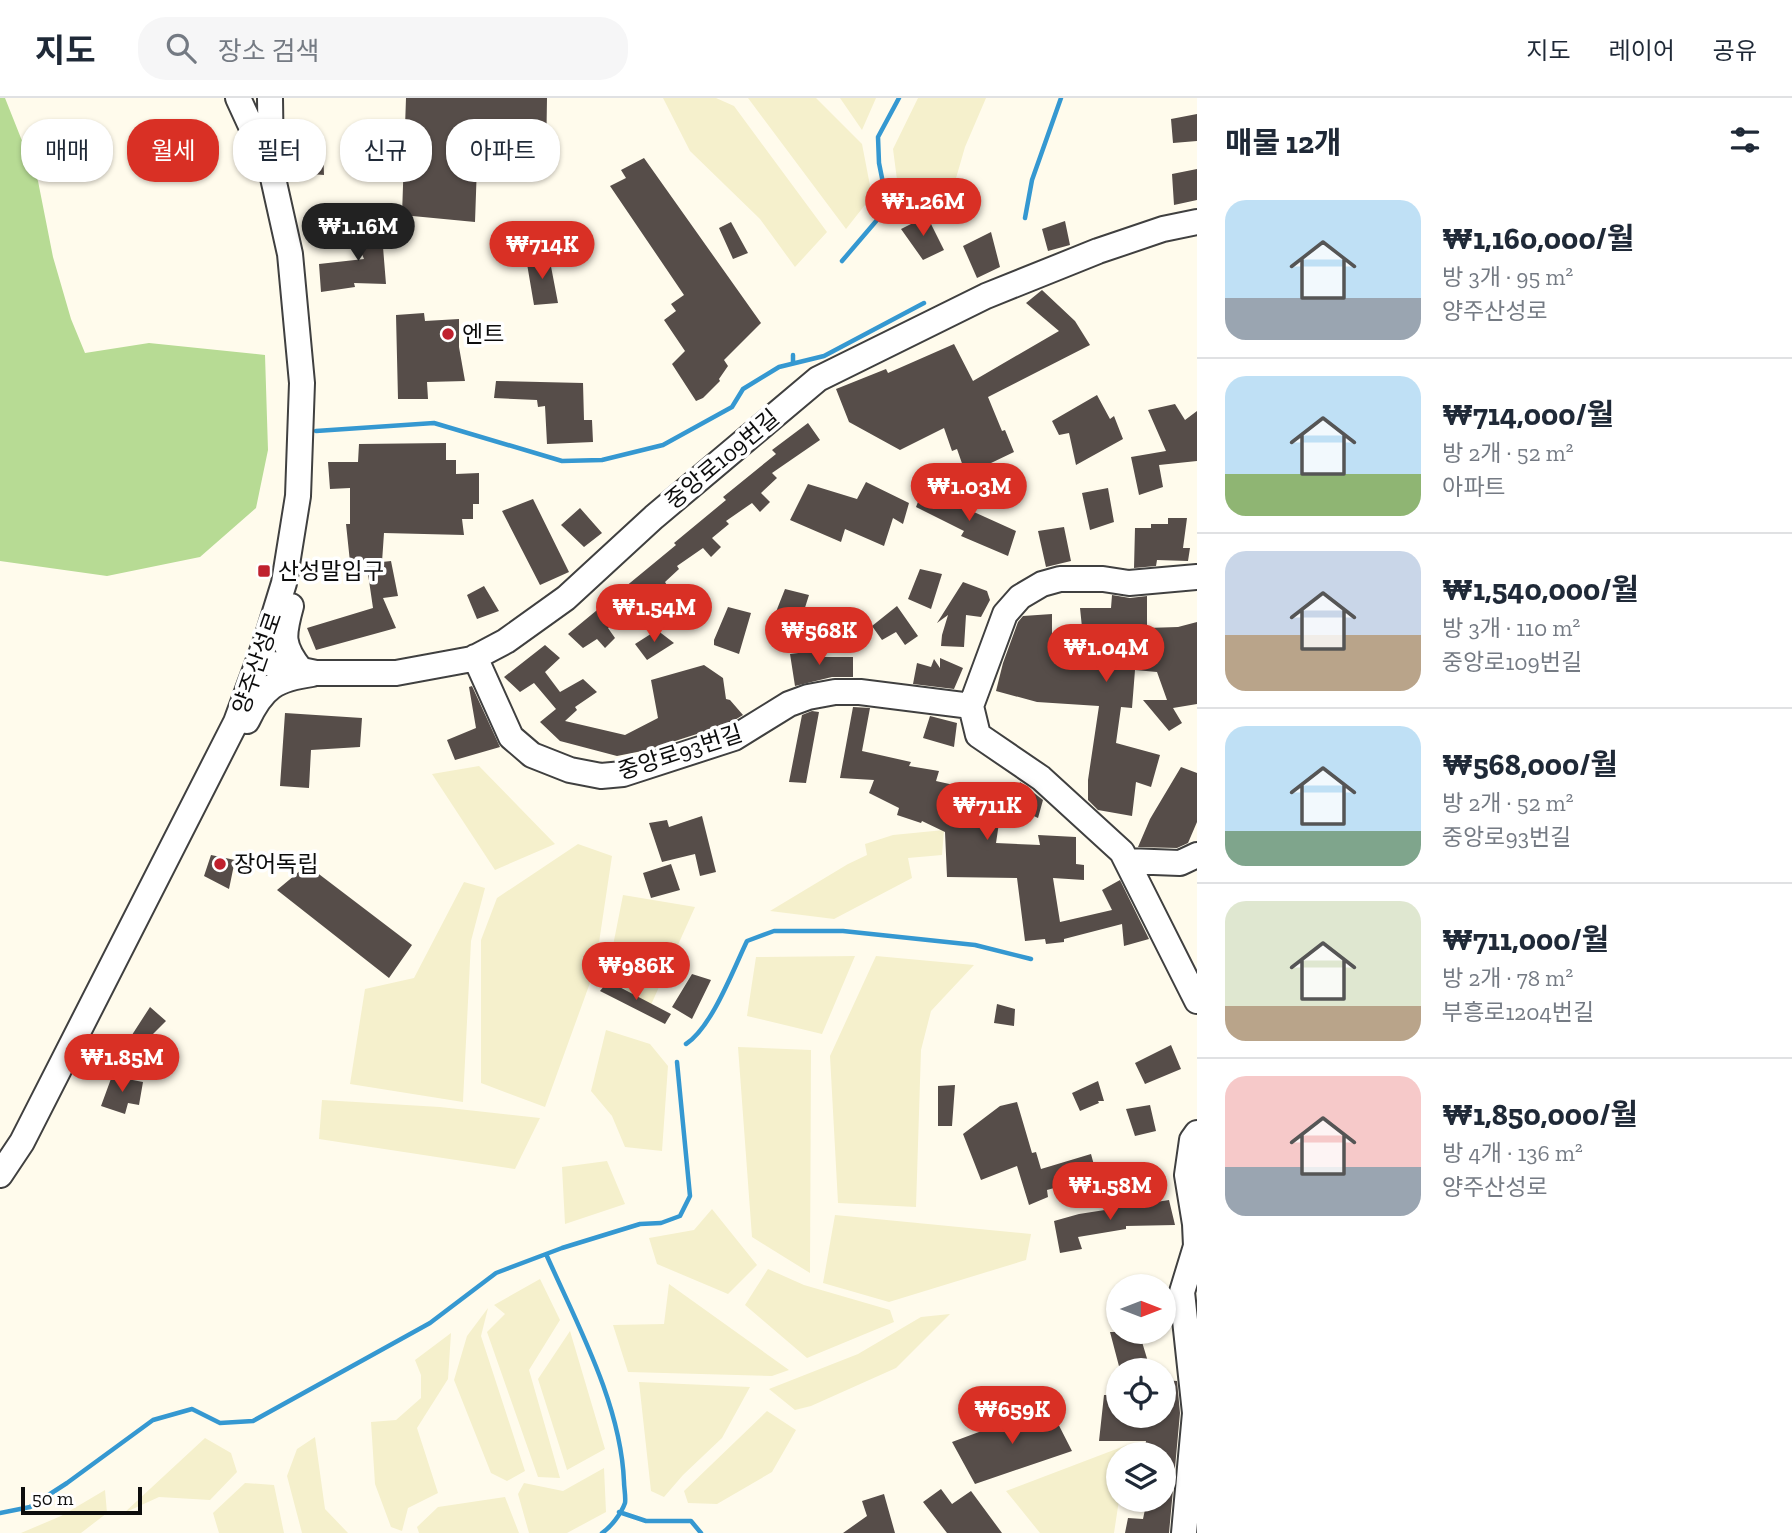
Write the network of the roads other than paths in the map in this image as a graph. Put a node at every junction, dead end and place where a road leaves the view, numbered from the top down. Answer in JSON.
{"nodes":[{"id":1,"x":238,"y":98,"type":"edge"},
{"id":2,"x":270,"y":98,"type":"edge"},
{"id":3,"x":248,"y":119,"type":"edge"},
{"id":4,"x":270,"y":119,"type":"edge"},
{"id":5,"x":274,"y":182,"type":"edge"},
{"id":6,"x":1197,"y":222,"type":"edge"},
{"id":7,"x":293,"y":526,"type":"junction"},
{"id":8,"x":1197,"y":577,"type":"edge"},
{"id":9,"x":474,"y":657,"type":"junction"},
{"id":10,"x":259,"y":662,"type":"junction"},
{"id":11,"x":308,"y":671,"type":"junction"},
{"id":12,"x":971,"y":706,"type":"junction"},
{"id":13,"x":211,"y":772,"type":"junction"},
{"id":14,"x":1197,"y":855,"type":"edge"},
{"id":15,"x":1127,"y":861,"type":"junction"},
{"id":16,"x":1197,"y":1001,"type":"edge"},
{"id":17,"x":1197,"y":1133,"type":"edge"},
{"id":18,"x":0,"y":1175,"type":"edge"},
{"id":19,"x":1184,"y":1533,"type":"edge"}],
"edges":[{"from":1,"to":3,"type":"street"},
{"from":2,"to":4,"type":"street","name":"양주산성로"},
{"from":5,"to":7,"type":"street","name":"양주산성로"},
{"from":6,"to":9,"type":"street","name":"중앙로109번길"},
{"from":7,"to":10,"type":"street","name":"양주산성로"},
{"from":7,"to":11,"type":"street"},
{"from":8,"to":12,"type":"street"},
{"from":9,"to":11,"type":"street","name":"중앙로109번길"},
{"from":9,"to":12,"type":"street","name":"중앙로93번길"},
{"from":10,"to":11,"type":"street","name":"중앙로109번길"},
{"from":10,"to":13,"type":"street","name":"양주산성로"},
{"from":11,"to":13,"type":"street"},
{"from":12,"to":15,"type":"street"},
{"from":13,"to":18,"type":"street","name":"양주산성로"},
{"from":14,"to":15,"type":"street"},
{"from":15,"to":16,"type":"street"},
{"from":17,"to":19,"type":"street"}]}
